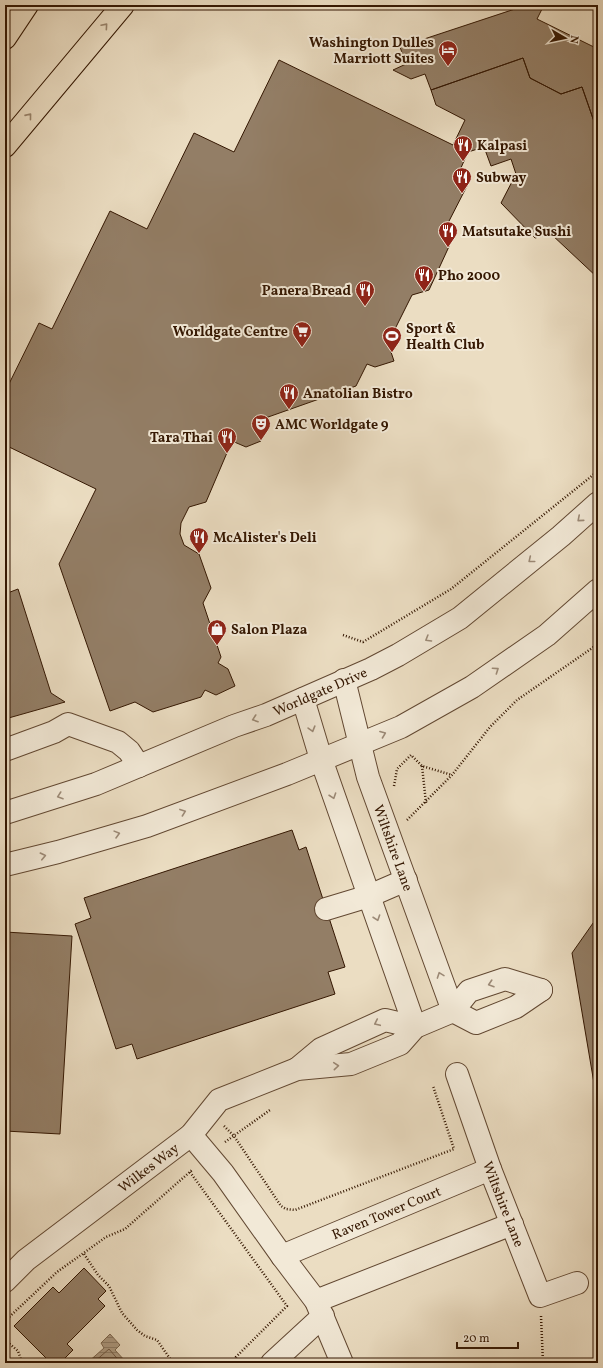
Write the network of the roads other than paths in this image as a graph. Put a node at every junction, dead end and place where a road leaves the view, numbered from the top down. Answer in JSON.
{"nodes":[{"id":1,"x":27,"y":5,"type":"edge"},
{"id":2,"x":123,"y":5,"type":"edge"},
{"id":3,"x":5,"y":38,"type":"edge"},
{"id":4,"x":5,"y":146,"type":"edge"},
{"id":5,"x":598,"y":503,"type":"edge"},
{"id":6,"x":598,"y":590,"type":"edge"},
{"id":7,"x":344,"y":680,"type":"junction"},
{"id":8,"x":303,"y":698,"type":"junction"},
{"id":9,"x":360,"y":743,"type":"junction"},
{"id":10,"x":5,"y":750,"type":"edge"},
{"id":11,"x":321,"y":759,"type":"junction"},
{"id":12,"x":139,"y":766,"type":"junction"},
{"id":13,"x":5,"y":813,"type":"edge"},
{"id":14,"x":5,"y":865,"type":"edge"},
{"id":15,"x":406,"y":880,"type":"junction"},
{"id":16,"x":369,"y":896,"type":"junction"},
{"id":17,"x":326,"y":909,"type":"dead end"},
{"id":18,"x":453,"y":1011,"type":"joint"},
{"id":19,"x":415,"y":1026,"type":"junction"},
{"id":20,"x":456,"y":1074,"type":"dead end"},
{"id":21,"x":191,"y":1135,"type":"junction"},
{"id":22,"x":490,"y":1169,"type":"junction"},
{"id":23,"x":512,"y":1224,"type":"junction"},
{"id":24,"x":282,"y":1256,"type":"junction"},
{"id":25,"x":5,"y":1281,"type":"edge"},
{"id":26,"x":577,"y":1283,"type":"dead end"},
{"id":27,"x":319,"y":1308,"type":"junction"},
{"id":28,"x":272,"y":1363,"type":"edge"},
{"id":29,"x":342,"y":1363,"type":"edge"}],
"edges":[{"from":1,"to":3,"type":"highway"},
{"from":4,"to":2,"type":"highway","one_way":true},
{"from":5,"to":7,"type":"street","name":"Worldgate Drive","one_way":true},
{"from":9,"to":6,"type":"street","one_way":true},
{"from":7,"to":8,"type":"street","name":"Worldgate Drive"},
{"from":7,"to":9,"type":"street","name":"Wiltshire Lane"},
{"from":8,"to":11,"type":"street","one_way":true},
{"from":8,"to":12,"type":"street","name":"Worldgate Drive","one_way":true},
{"from":9,"to":11,"type":"street"},
{"from":9,"to":15,"type":"street","name":"Wiltshire Lane"},
{"from":10,"to":12,"type":"street"},
{"from":14,"to":11,"type":"street","one_way":true},
{"from":11,"to":16,"type":"street","one_way":true},
{"from":12,"to":13,"type":"street","name":"Worldgate Drive","one_way":true},
{"from":15,"to":16,"type":"street"},
{"from":18,"to":15,"type":"street","name":"Wiltshire Lane","one_way":true},
{"from":16,"to":17,"type":"street"},
{"from":16,"to":19,"type":"street","one_way":true},
{"from":18,"to":19,"type":"street","name":"Wilkes Way"},
{"from":19,"to":21,"type":"street","name":"Wilkes Way"},
{"from":20,"to":22,"type":"street","name":"Wiltshire Lane"},
{"from":21,"to":24,"type":"street"},
{"from":21,"to":25,"type":"street","name":"Wilkes Way"},
{"from":22,"to":23,"type":"street","name":"Wiltshire Lane"},
{"from":22,"to":24,"type":"street","name":"Raven Tower Court"},
{"from":23,"to":26,"type":"street","name":"Wiltshire Lane"},
{"from":23,"to":27,"type":"street"},
{"from":24,"to":27,"type":"street"},
{"from":27,"to":28,"type":"street"},
{"from":27,"to":29,"type":"street"}]}
